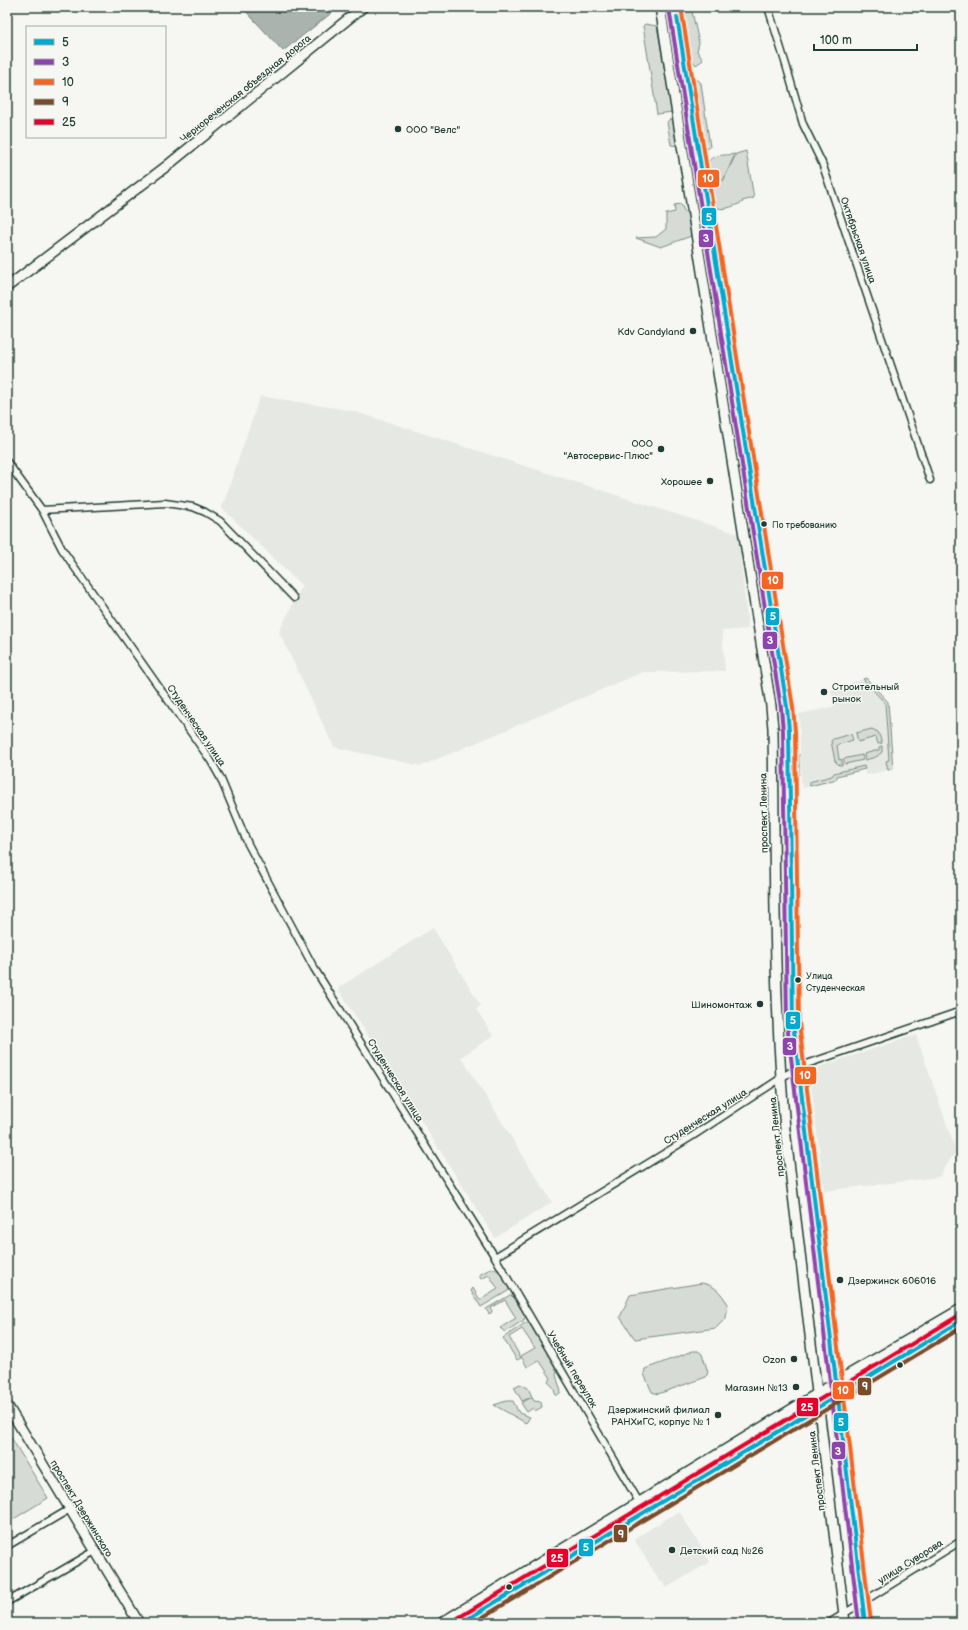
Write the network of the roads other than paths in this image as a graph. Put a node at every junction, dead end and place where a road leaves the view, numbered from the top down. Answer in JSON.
{"nodes":[{"id":1,"x":362,"y":7,"type":"edge"},
{"id":2,"x":660,"y":7,"type":"edge"},
{"id":3,"x":676,"y":7,"type":"edge"},
{"id":4,"x":768,"y":7,"type":"edge"},
{"id":5,"x":7,"y":287,"type":"edge"},
{"id":6,"x":7,"y":462,"type":"edge"},
{"id":7,"x":930,"y":480,"type":"dead end"},
{"id":8,"x":42,"y":510,"type":"junction"},
{"id":9,"x":294,"y":598,"type":"dead end"},
{"id":10,"x":961,"y":1011,"type":"edge"},
{"id":11,"x":798,"y":1067,"type":"junction"},
{"id":12,"x":780,"y":1079,"type":"junction"},
{"id":13,"x":495,"y":1257,"type":"junction"},
{"id":14,"x":961,"y":1309,"type":"edge"},
{"id":15,"x":961,"y":1321,"type":"edge"},
{"id":16,"x":836,"y":1383,"type":"junction"},
{"id":17,"x":818,"y":1394,"type":"junction"},
{"id":18,"x":838,"y":1396,"type":"junction"},
{"id":19,"x":7,"y":1405,"type":"edge"},
{"id":20,"x":819,"y":1406,"type":"junction"},
{"id":21,"x":639,"y":1502,"type":"junction"},
{"id":22,"x":70,"y":1509,"type":"junction"},
{"id":23,"x":645,"y":1512,"type":"junction"},
{"id":24,"x":961,"y":1541,"type":"edge"},
{"id":25,"x":7,"y":1546,"type":"edge"},
{"id":26,"x":95,"y":1551,"type":"junction"},
{"id":27,"x":7,"y":1602,"type":"edge"},
{"id":28,"x":863,"y":1602,"type":"junction"},
{"id":29,"x":845,"y":1618,"type":"edge"},
{"id":30,"x":467,"y":1622,"type":"edge"},
{"id":31,"x":139,"y":1623,"type":"edge"},
{"id":32,"x":441,"y":1623,"type":"edge"},
{"id":33,"x":829,"y":1623,"type":"edge"},
{"id":34,"x":866,"y":1623,"type":"edge"}],
"edges":[{"from":1,"to":5,"type":"main road","name":"Чернореченская объездная дорога"},
{"from":2,"to":12,"type":"main road","name":"проспект Ленина"},
{"from":3,"to":11,"type":"main road"},
{"from":4,"to":7,"type":"street","name":"Октябрьская улица"},
{"from":6,"to":8,"type":"street","name":"Студенческая улица"},
{"from":8,"to":9,"type":"street"},
{"from":8,"to":13,"type":"street","name":"Студенческая улица"},
{"from":10,"to":11,"type":"street","name":"Студенческая улица"},
{"from":11,"to":12,"type":"street","name":"Студенческая улица"},
{"from":11,"to":16,"type":"main road"},
{"from":12,"to":13,"type":"street","name":"Студенческая улица"},
{"from":12,"to":17,"type":"main road","name":"проспект Ленина"},
{"from":13,"to":21,"type":"street","name":"Учебный переулок"},
{"from":14,"to":16,"type":"main road"},
{"from":15,"to":18,"type":"main road"},
{"from":16,"to":17,"type":"main road"},
{"from":16,"to":18,"type":"main road"},
{"from":17,"to":20,"type":"main road","name":"проспект Ленина"},
{"from":17,"to":21,"type":"main road"},
{"from":18,"to":20,"type":"main road"},
{"from":18,"to":28,"type":"main road"},
{"from":19,"to":22,"type":"main road","name":"проспект Дзержинского"},
{"from":20,"to":23,"type":"main road"},
{"from":20,"to":29,"type":"main road","name":"проспект Ленина"},
{"from":21,"to":23,"type":"main road","name":"Учебный переулок"},
{"from":21,"to":32,"type":"main road"},
{"from":22,"to":25,"type":"street"},
{"from":22,"to":26,"type":"main road","name":"проспект Дзержинского"},
{"from":23,"to":30,"type":"main road"},
{"from":24,"to":28,"type":"street","name":"улица Суворова"},
{"from":26,"to":27,"type":"street"},
{"from":26,"to":31,"type":"main road","name":"проспект Дзержинского"},
{"from":28,"to":29,"type":"street","name":"улица Суворова"},
{"from":28,"to":34,"type":"main road"},
{"from":29,"to":33,"type":"street","name":"улица Суворова"}]}
